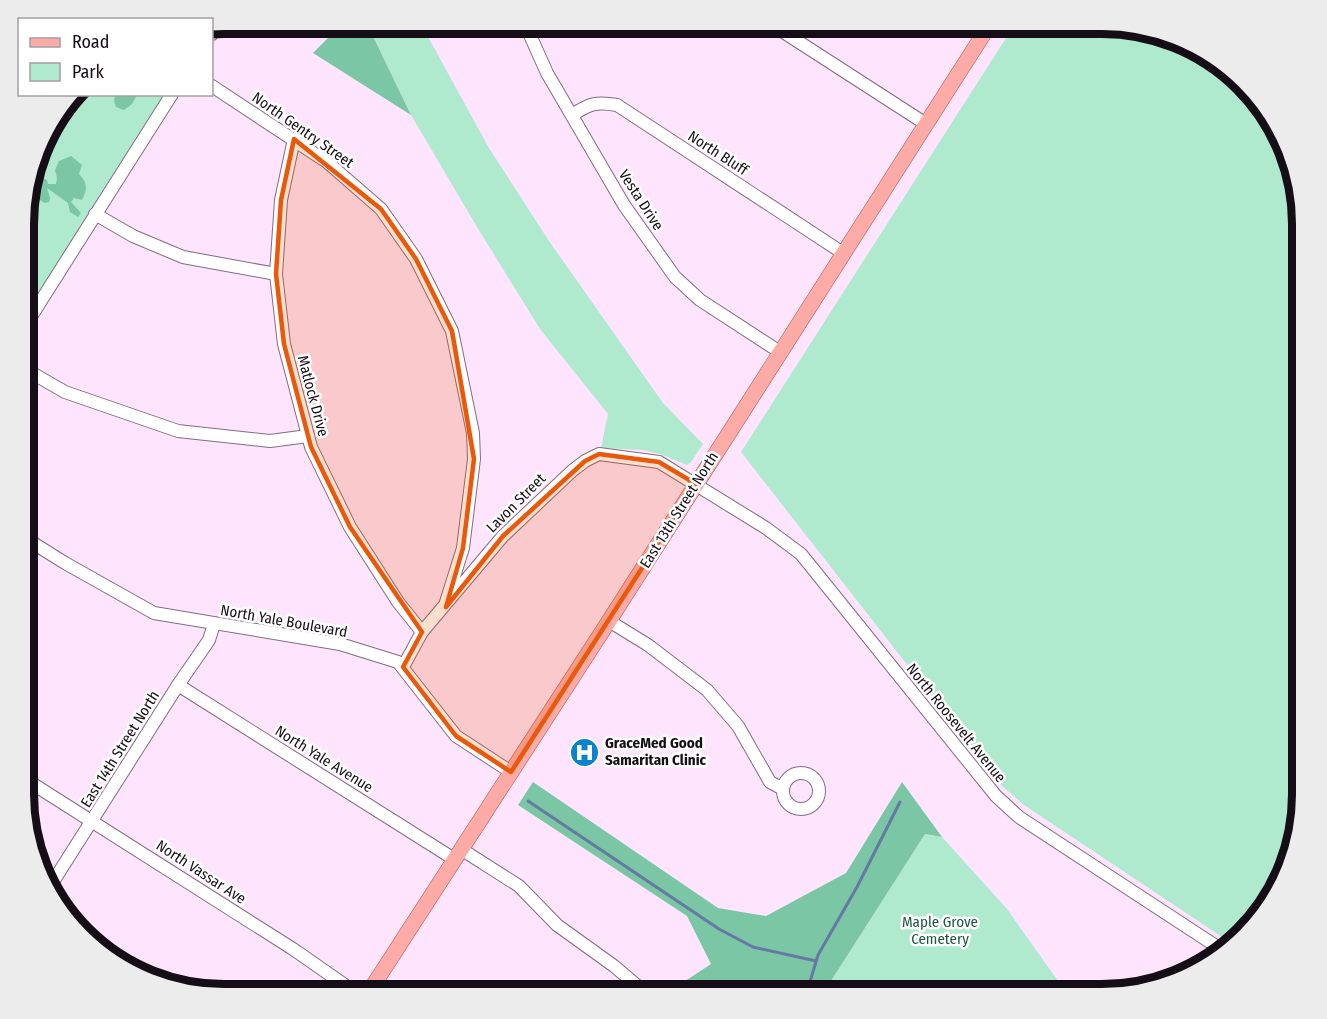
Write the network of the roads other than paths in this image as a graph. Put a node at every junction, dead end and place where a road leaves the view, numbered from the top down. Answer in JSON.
{"nodes":[{"id":1,"x":530,"y":35,"type":"edge"},
{"id":2,"x":788,"y":35,"type":"edge"},
{"id":3,"x":983,"y":35,"type":"edge"},
{"id":4,"x":213,"y":87,"type":"edge"},
{"id":5,"x":171,"y":96,"type":"edge"},
{"id":6,"x":572,"y":115,"type":"junction"},
{"id":7,"x":926,"y":124,"type":"junction"},
{"id":8,"x":294,"y":139,"type":"junction"},
{"id":9,"x":95,"y":214,"type":"junction"},
{"id":10,"x":843,"y":253,"type":"junction"},
{"id":11,"x":276,"y":274,"type":"junction"},
{"id":12,"x":34,"y":313,"type":"edge"},
{"id":13,"x":780,"y":352,"type":"junction"},
{"id":14,"x":34,"y":374,"type":"edge"},
{"id":15,"x":308,"y":436,"type":"junction"},
{"id":16,"x":696,"y":484,"type":"junction"},
{"id":17,"x":35,"y":544,"type":"edge"},
{"id":18,"x":445,"y":606,"type":"junction"},
{"id":19,"x":609,"y":621,"type":"junction"},
{"id":20,"x":214,"y":624,"type":"junction"},
{"id":21,"x":422,"y":632,"type":"junction"},
{"id":22,"x":403,"y":668,"type":"junction"},
{"id":23,"x":178,"y":685,"type":"junction"},
{"id":24,"x":510,"y":772,"type":"junction"},
{"id":25,"x":35,"y":786,"type":"edge"},
{"id":26,"x":783,"y":789,"type":"dead end"},
{"id":27,"x":92,"y":821,"type":"junction"},
{"id":28,"x":458,"y":854,"type":"junction"},
{"id":29,"x":54,"y":880,"type":"edge"},
{"id":30,"x":1215,"y":946,"type":"edge"},
{"id":31,"x":343,"y":984,"type":"edge"},
{"id":32,"x":374,"y":984,"type":"edge"},
{"id":33,"x":635,"y":984,"type":"edge"}],
"edges":[{"from":1,"to":6,"type":"street","name":"Vesta Drive"},
{"from":2,"to":7,"type":"street"},
{"from":3,"to":7,"type":"main road","name":"East 13th Street North"},
{"from":4,"to":8,"type":"street","name":"North Gentry Street"},
{"from":5,"to":9,"type":"street"},
{"from":6,"to":10,"type":"street","name":"North Bluff"},
{"from":6,"to":13,"type":"street","name":"Vesta Drive"},
{"from":7,"to":10,"type":"main road","name":"East 13th Street North"},
{"from":8,"to":11,"type":"street","name":"Matlock Drive"},
{"from":8,"to":18,"type":"street","name":"North Gentry Street"},
{"from":9,"to":11,"type":"street"},
{"from":9,"to":12,"type":"street"},
{"from":10,"to":13,"type":"main road","name":"East 13th Street North"},
{"from":11,"to":15,"type":"street","name":"Matlock Drive"},
{"from":13,"to":16,"type":"main road","name":"East 13th Street North"},
{"from":14,"to":15,"type":"street"},
{"from":15,"to":21,"type":"street","name":"Matlock Drive"},
{"from":16,"to":18,"type":"street","name":"Lavon Street"},
{"from":16,"to":19,"type":"main road","name":"East 13th Street North"},
{"from":16,"to":30,"type":"street","name":"North Roosevelt Avenue"},
{"from":17,"to":20,"type":"street","name":"North Yale Boulevard"},
{"from":18,"to":21,"type":"street","name":"Lavon Street"},
{"from":19,"to":24,"type":"main road","name":"East 13th Street North"},
{"from":19,"to":26,"type":"street"},
{"from":20,"to":22,"type":"street","name":"North Yale Boulevard"},
{"from":20,"to":23,"type":"street","name":"East 14th Street North"},
{"from":21,"to":22,"type":"street","name":"Lavon Street"},
{"from":22,"to":24,"type":"street","name":"North Yale Boulevard"},
{"from":23,"to":27,"type":"street","name":"East 14th Street North"},
{"from":23,"to":28,"type":"street","name":"North Yale Avenue"},
{"from":24,"to":28,"type":"main road","name":"East 13th Street North"},
{"from":25,"to":27,"type":"street","name":"North Vassar Ave"},
{"from":27,"to":29,"type":"street","name":"East 14th Street North"},
{"from":27,"to":31,"type":"street","name":"North Vassar Ave"},
{"from":28,"to":32,"type":"main road","name":"East 13th Street North"},
{"from":28,"to":33,"type":"street","name":"North Yale Avenue"}]}
